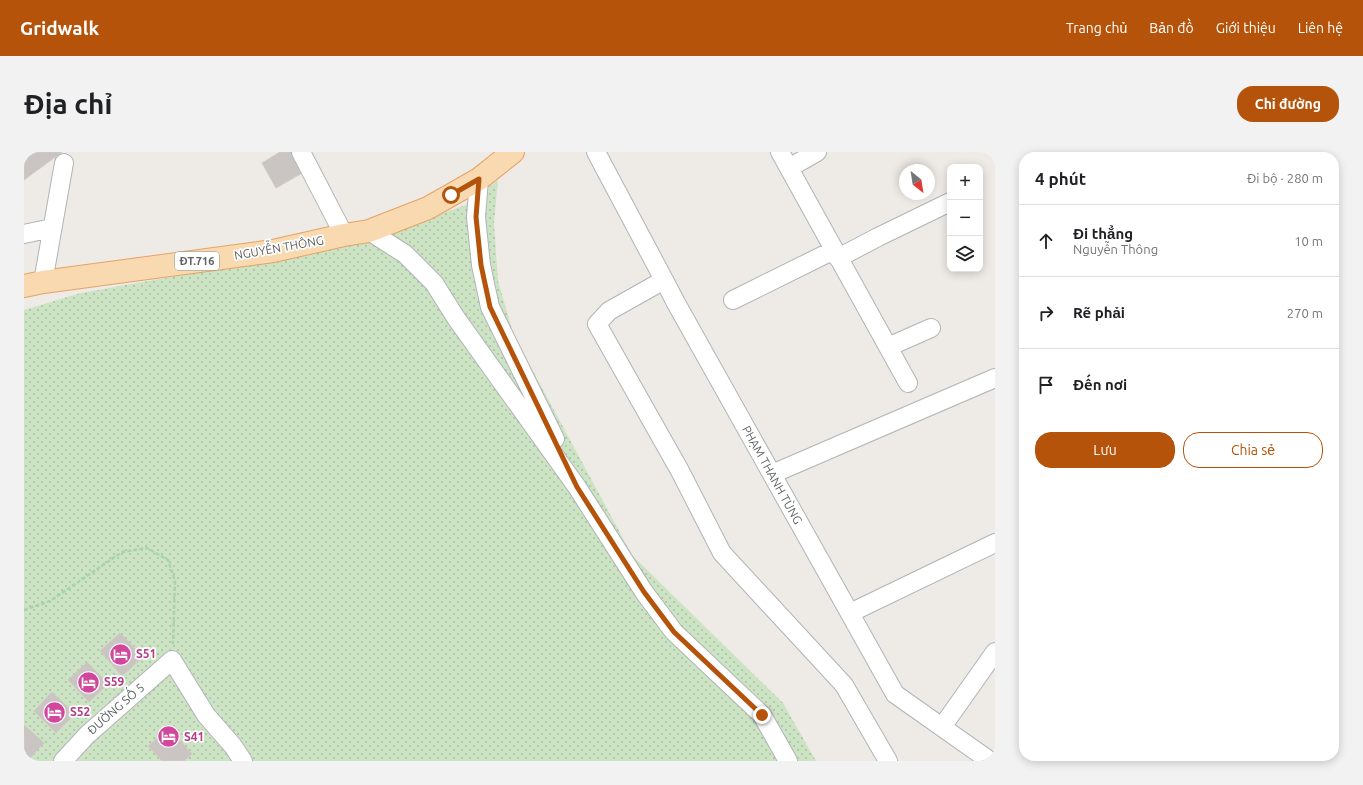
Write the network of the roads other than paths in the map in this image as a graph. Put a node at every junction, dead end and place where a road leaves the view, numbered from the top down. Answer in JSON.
{"nodes":[{"id":1,"x":301,"y":152,"type":"edge"},
{"id":2,"x":513,"y":152,"type":"edge"},
{"id":3,"x":596,"y":152,"type":"edge"},
{"id":4,"x":780,"y":152,"type":"edge"},
{"id":5,"x":817,"y":152,"type":"edge"},
{"id":6,"x":64,"y":163,"type":"dead end"},
{"id":7,"x":788,"y":168,"type":"junction"},
{"id":8,"x":479,"y":179,"type":"junction"},
{"id":9,"x":947,"y":203,"type":"edge"},
{"id":10,"x":52,"y":228,"type":"junction"},
{"id":11,"x":370,"y":231,"type":"junction"},
{"id":12,"x":24,"y":234,"type":"edge"},
{"id":13,"x":344,"y":235,"type":"junction"},
{"id":14,"x":836,"y":254,"type":"junction"},
{"id":15,"x":664,"y":280,"type":"junction"},
{"id":16,"x":34,"y":284,"type":"edge"},
{"id":17,"x":732,"y":300,"type":"dead end"},
{"id":18,"x":932,"y":328,"type":"dead end"},
{"id":19,"x":888,"y":347,"type":"junction"},
{"id":20,"x":995,"y":378,"type":"edge"},
{"id":21,"x":908,"y":383,"type":"dead end"},
{"id":22,"x":772,"y":474,"type":"junction"},
{"id":23,"x":577,"y":487,"type":"junction"},
{"id":24,"x":995,"y":543,"type":"edge"},
{"id":25,"x":850,"y":612,"type":"junction"},
{"id":26,"x":995,"y":652,"type":"edge"},
{"id":27,"x":942,"y":728,"type":"junction"},
{"id":28,"x":63,"y":761,"type":"edge"},
{"id":29,"x":243,"y":761,"type":"edge"},
{"id":30,"x":788,"y":761,"type":"edge"},
{"id":31,"x":888,"y":761,"type":"edge"},
{"id":32,"x":990,"y":761,"type":"edge"}],
"edges":[{"from":1,"to":13,"type":"street"},
{"from":2,"to":8,"type":"main road","name":"NGUYỄN THÔNG","number":"ĐT.716"},
{"from":3,"to":15,"type":"street","name":"PHẠM THANH TÙNG"},
{"from":4,"to":7,"type":"street"},
{"from":5,"to":7,"type":"street"},
{"from":6,"to":10,"type":"street"},
{"from":7,"to":14,"type":"street"},
{"from":8,"to":11,"type":"main road","name":"NGUYỄN THÔNG","number":"ĐT.716"},
{"from":8,"to":23,"type":"street"},
{"from":9,"to":14,"type":"street"},
{"from":10,"to":12,"type":"street"},
{"from":10,"to":16,"type":"street"},
{"from":11,"to":13,"type":"main road","name":"NGUYỄN THÔNG","number":"ĐT.716"},
{"from":11,"to":23,"type":"street"},
{"from":13,"to":16,"type":"main road","name":"NGUYỄN THÔNG","number":"ĐT.716"},
{"from":14,"to":17,"type":"street"},
{"from":14,"to":19,"type":"street"},
{"from":15,"to":22,"type":"street","name":"PHẠM THANH TÙNG"},
{"from":15,"to":31,"type":"street"},
{"from":18,"to":19,"type":"street"},
{"from":19,"to":21,"type":"street"},
{"from":20,"to":22,"type":"street"},
{"from":22,"to":25,"type":"street","name":"PHẠM THANH TÙNG"},
{"from":23,"to":30,"type":"street"},
{"from":24,"to":25,"type":"street"},
{"from":25,"to":27,"type":"street","name":"PHẠM THANH TÙNG"},
{"from":26,"to":27,"type":"street"},
{"from":27,"to":32,"type":"street","name":"PHẠM THANH TÙNG"},
{"from":28,"to":29,"type":"street","name":"ĐƯỜNG SỐ 5"}]}
